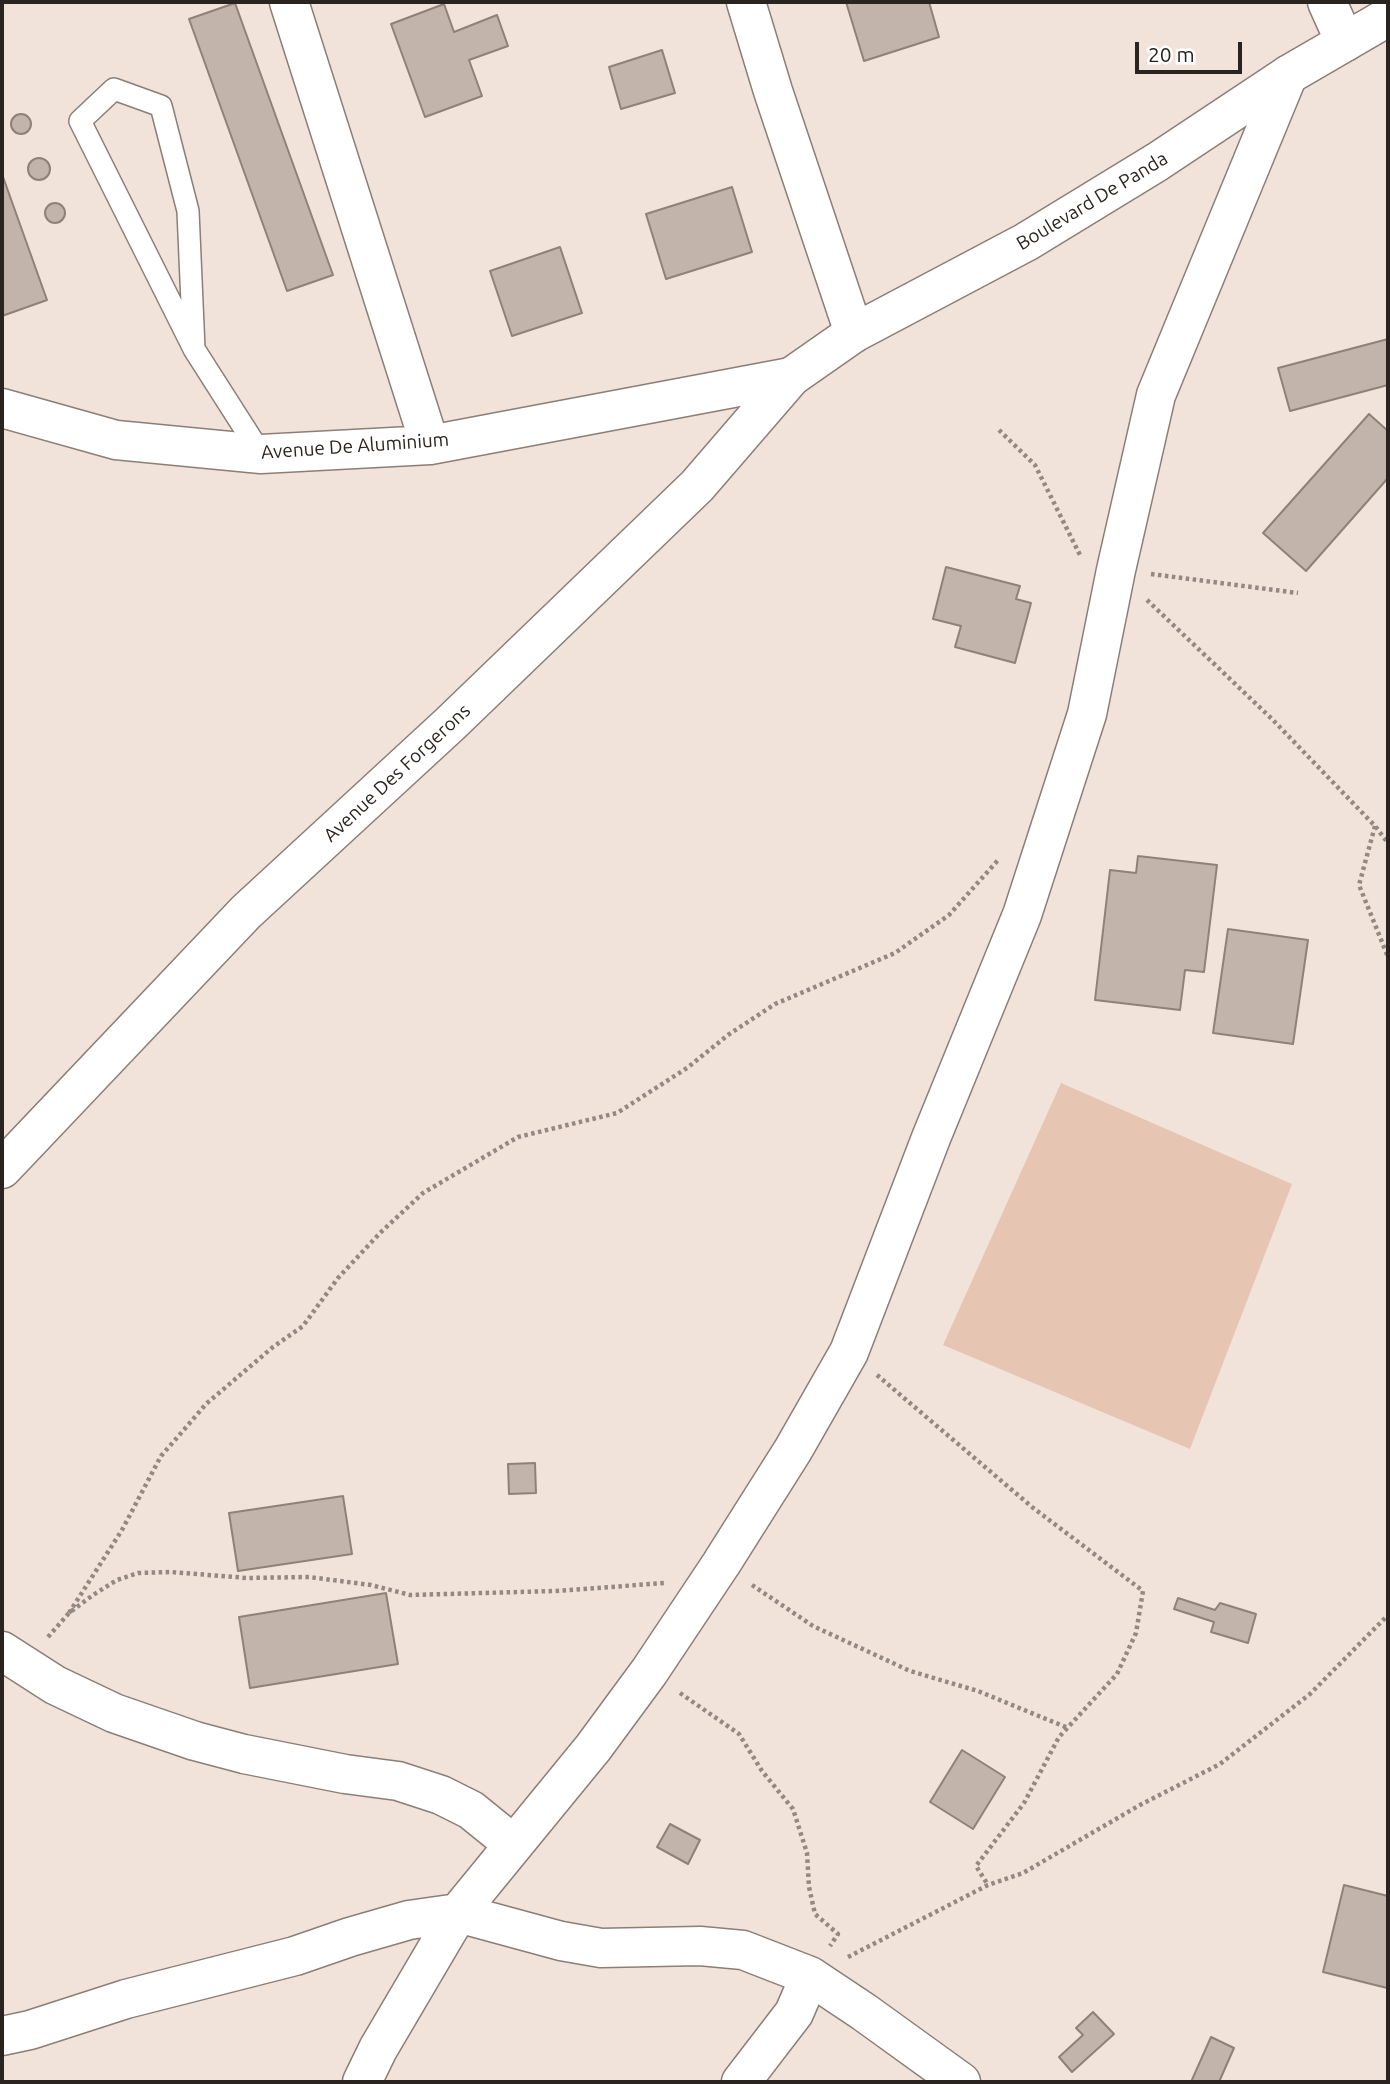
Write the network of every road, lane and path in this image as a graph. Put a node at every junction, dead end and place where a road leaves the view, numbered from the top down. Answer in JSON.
{"nodes":[{"id":1,"x":289,"y":2,"type":"edge"},
{"id":2,"x":746,"y":2,"type":"edge"},
{"id":3,"x":1327,"y":2,"type":"edge"},
{"id":4,"x":1388,"y":17,"type":"edge"},
{"id":5,"x":1345,"y":42,"type":"junction"},
{"id":6,"x":1289,"y":75,"type":"junction"},
{"id":7,"x":854,"y":333,"type":"junction"},
{"id":8,"x":194,"y":349,"type":"junction"},
{"id":9,"x":791,"y":377,"type":"junction"},
{"id":10,"x":2,"y":408,"type":"edge"},
{"id":11,"x":999,"y":430,"type":"dead end"},
{"id":12,"x":430,"y":445,"type":"junction"},
{"id":13,"x":261,"y":454,"type":"junction"},
{"id":14,"x":1098,"y":569,"type":"junction"},
{"id":15,"x":1298,"y":593,"type":"dead end"},
{"id":16,"x":1375,"y":826,"type":"junction"},
{"id":17,"x":1388,"y":843,"type":"edge"},
{"id":18,"x":1002,"y":855,"type":"dead end"},
{"id":19,"x":1388,"y":957,"type":"edge"},
{"id":20,"x":2,"y":1169,"type":"edge"},
{"id":21,"x":849,"y":1352,"type":"junction"},
{"id":22,"x":722,"y":1564,"type":"junction"},
{"id":23,"x":617,"y":1588,"type":"dead end"},
{"id":24,"x":69,"y":1613,"type":"junction"},
{"id":25,"x":1388,"y":1615,"type":"edge"},
{"id":26,"x":12,"y":1658,"type":"edge"},
{"id":27,"x":649,"y":1672,"type":"junction"},
{"id":28,"x":1068,"y":1728,"type":"junction"},
{"id":29,"x":513,"y":1843,"type":"junction"},
{"id":30,"x":988,"y":1885,"type":"junction"},
{"id":31,"x":458,"y":1913,"type":"junction"},
{"id":32,"x":810,"y":1976,"type":"junction"},
{"id":33,"x":2,"y":2036,"type":"edge"},
{"id":34,"x":362,"y":2082,"type":"edge"},
{"id":35,"x":741,"y":2082,"type":"edge"},
{"id":36,"x":961,"y":2082,"type":"edge"}],
"edges":[{"from":1,"to":12,"type":"street"},
{"from":2,"to":7,"type":"street"},
{"from":3,"to":5,"type":"street"},
{"from":4,"to":5,"type":"street","name":"Boulevard De Panda"},
{"from":5,"to":6,"type":"street","name":"Boulevard De Panda"},
{"from":6,"to":7,"type":"street","name":"Boulevard De Panda"},
{"from":6,"to":14,"type":"street"},
{"from":7,"to":9,"type":"street","name":"Boulevard De Panda"},
{"from":8,"to":8,"type":"lane"},
{"from":8,"to":13,"type":"lane"},
{"from":9,"to":12,"type":"street","name":"Avenue De Aluminium"},
{"from":9,"to":20,"type":"street","name":"Avenue Des Forgerons"},
{"from":10,"to":13,"type":"street","name":"Avenue De Aluminium"},
{"from":11,"to":14,"type":"path"},
{"from":12,"to":13,"type":"street","name":"Avenue De Aluminium"},
{"from":14,"to":15,"type":"path"},
{"from":14,"to":16,"type":"path"},
{"from":14,"to":21,"type":"street"},
{"from":16,"to":17,"type":"path"},
{"from":16,"to":19,"type":"path"},
{"from":18,"to":24,"type":"path"},
{"from":21,"to":22,"type":"street"},
{"from":21,"to":28,"type":"path"},
{"from":22,"to":27,"type":"street"},
{"from":22,"to":28,"type":"path"},
{"from":23,"to":24,"type":"path"},
{"from":24,"to":26,"type":"path"},
{"from":25,"to":30,"type":"path"},
{"from":26,"to":29,"type":"street"},
{"from":27,"to":29,"type":"street"},
{"from":27,"to":32,"type":"path"},
{"from":28,"to":30,"type":"path"},
{"from":29,"to":31,"type":"street"},
{"from":30,"to":32,"type":"path"},
{"from":31,"to":32,"type":"street"},
{"from":31,"to":33,"type":"street"},
{"from":31,"to":34,"type":"street"},
{"from":32,"to":35,"type":"street"},
{"from":32,"to":36,"type":"street"}]}
